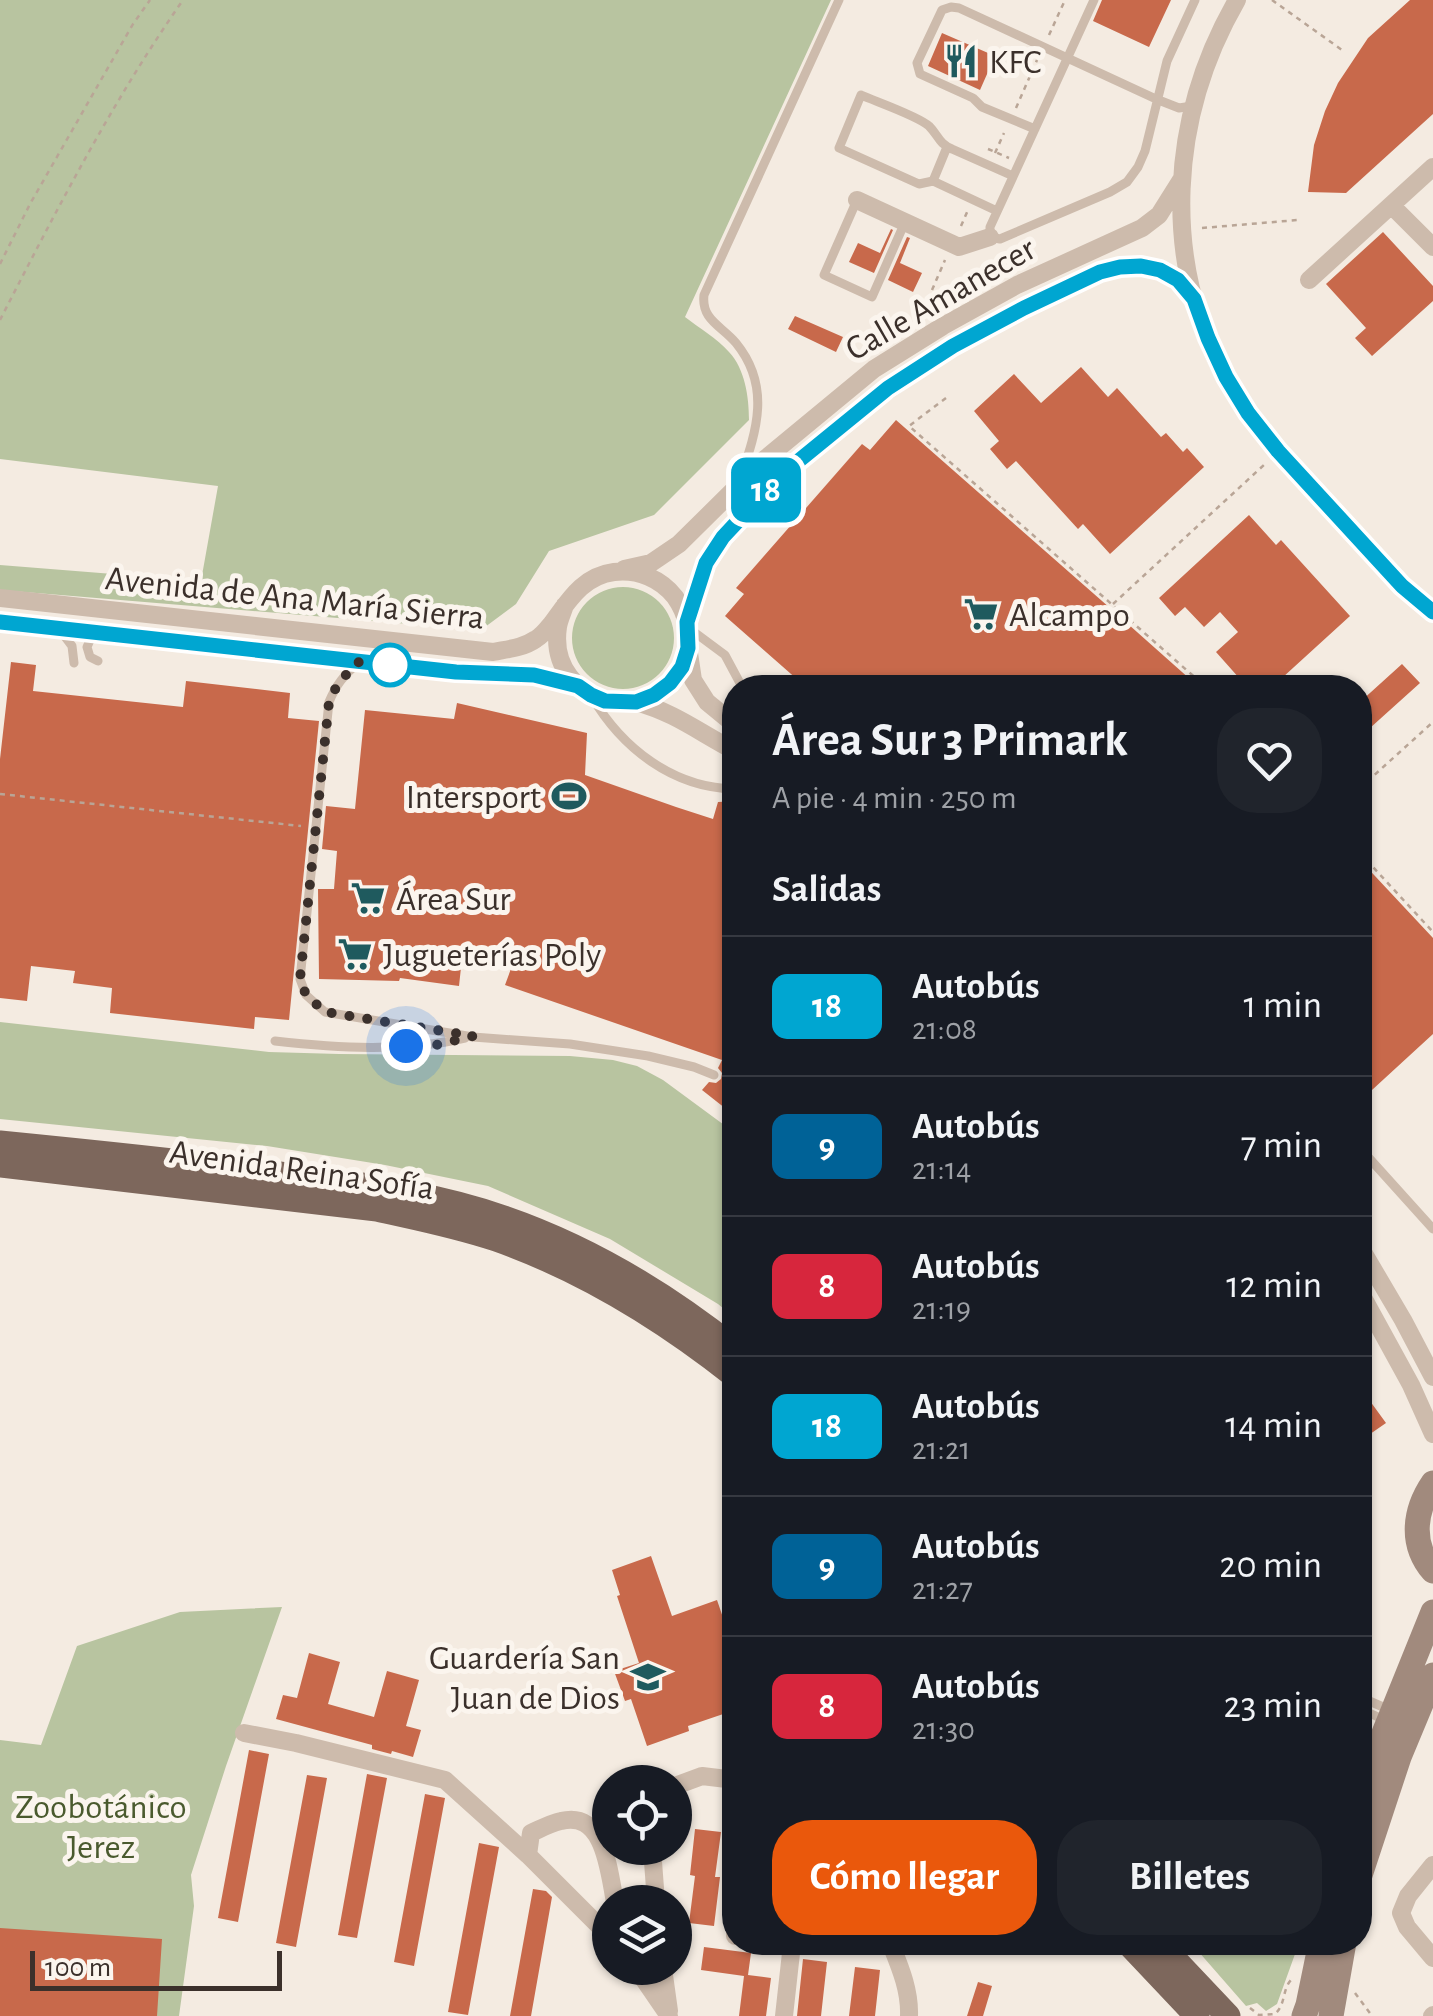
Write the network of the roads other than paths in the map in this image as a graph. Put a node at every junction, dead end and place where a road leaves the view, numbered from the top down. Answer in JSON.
{"nodes":[{"id":1,"x":839,"y":0,"type":"edge"},
{"id":2,"x":1094,"y":0,"type":"edge"},
{"id":3,"x":1195,"y":0,"type":"edge"},
{"id":4,"x":1238,"y":0,"type":"edge"},
{"id":5,"x":1067,"y":59,"type":"junction"},
{"id":6,"x":1156,"y":99,"type":"junction"},
{"id":7,"x":1192,"y":106,"type":"junction"},
{"id":8,"x":1034,"y":130,"type":"junction"},
{"id":9,"x":948,"y":148,"type":"junction"},
{"id":10,"x":1433,"y":167,"type":"edge"},
{"id":11,"x":1013,"y":176,"type":"junction"},
{"id":12,"x":1181,"y":180,"type":"junction"},
{"id":13,"x":933,"y":181,"type":"junction"},
{"id":14,"x":857,"y":200,"type":"joint"},
{"id":15,"x":1391,"y":205,"type":"junction"},
{"id":16,"x":997,"y":211,"type":"junction"},
{"id":17,"x":905,"y":222,"type":"junction"},
{"id":18,"x":990,"y":237,"type":"junction"},
{"id":19,"x":1433,"y":247,"type":"edge"},
{"id":20,"x":1309,"y":280,"type":"dead end"},
{"id":21,"x":1194,"y":299,"type":"junction"},
{"id":22,"x":737,"y":487,"type":"junction"},
{"id":23,"x":617,"y":571,"type":"junction"},
{"id":24,"x":0,"y":598,"type":"edge"},
{"id":25,"x":565,"y":605,"type":"junction"},
{"id":26,"x":1433,"y":612,"type":"edge"},
{"id":27,"x":0,"y":622,"type":"edge"},
{"id":28,"x":688,"y":625,"type":"junction"},
{"id":29,"x":58,"y":628,"type":"junction"},
{"id":30,"x":100,"y":633,"type":"junction"},
{"id":31,"x":688,"y":648,"type":"junction"},
{"id":32,"x":98,"y":661,"type":"dead end"},
{"id":33,"x":360,"y":661,"type":"junction"},
{"id":34,"x":74,"y":663,"type":"dead end"},
{"id":35,"x":736,"y":675,"type":"edge"},
{"id":36,"x":584,"y":690,"type":"junction"},
{"id":37,"x":636,"y":702,"type":"junction"},
{"id":38,"x":722,"y":714,"type":"edge"},
{"id":39,"x":722,"y":744,"type":"edge"},
{"id":40,"x":722,"y":787,"type":"edge"},
{"id":41,"x":473,"y":1036,"type":"junction"},
{"id":42,"x":276,"y":1041,"type":"dead end"},
{"id":43,"x":714,"y":1075,"type":"dead end"},
{"id":44,"x":0,"y":1143,"type":"edge"},
{"id":45,"x":1372,"y":1161,"type":"edge"},
{"id":46,"x":0,"y":1166,"type":"edge"},
{"id":47,"x":1433,"y":1229,"type":"edge"},
{"id":48,"x":1372,"y":1268,"type":"edge"},
{"id":49,"x":1372,"y":1314,"type":"edge"},
{"id":50,"x":722,"y":1339,"type":"edge"},
{"id":51,"x":722,"y":1366,"type":"edge"},
{"id":52,"x":1433,"y":1378,"type":"edge"},
{"id":53,"x":1433,"y":1434,"type":"edge"},
{"id":54,"x":1433,"y":1483,"type":"edge"},
{"id":55,"x":1431,"y":1574,"type":"edge"},
{"id":56,"x":1433,"y":1612,"type":"edge"},
{"id":57,"x":1433,"y":1676,"type":"edge"},
{"id":58,"x":1372,"y":1704,"type":"edge"},
{"id":59,"x":1372,"y":1712,"type":"edge"},
{"id":60,"x":1391,"y":1716,"type":"junction"},
{"id":61,"x":244,"y":1733,"type":"dead end"},
{"id":62,"x":1372,"y":1767,"type":"edge"},
{"id":63,"x":722,"y":1778,"type":"edge"},
{"id":64,"x":692,"y":1780,"type":"edge"},
{"id":65,"x":1372,"y":1839,"type":"edge"},
{"id":66,"x":528,"y":1855,"type":"junction"},
{"id":67,"x":1433,"y":1866,"type":"edge"},
{"id":68,"x":611,"y":1885,"type":"edge"},
{"id":69,"x":592,"y":1919,"type":"edge"},
{"id":70,"x":791,"y":1955,"type":"edge"},
{"id":71,"x":895,"y":1955,"type":"edge"},
{"id":72,"x":1139,"y":1955,"type":"edge"},
{"id":73,"x":1172,"y":1955,"type":"edge"},
{"id":74,"x":1318,"y":1955,"type":"edge"},
{"id":75,"x":1342,"y":1955,"type":"edge"},
{"id":76,"x":1433,"y":1958,"type":"edge"},
{"id":77,"x":648,"y":1985,"type":"edge"},
{"id":78,"x":665,"y":1985,"type":"edge"},
{"id":79,"x":1237,"y":2014,"type":"edge"},
{"id":80,"x":669,"y":2016,"type":"edge"},
{"id":81,"x":784,"y":2016,"type":"edge"},
{"id":82,"x":909,"y":2016,"type":"edge"},
{"id":83,"x":1197,"y":2016,"type":"edge"},
{"id":84,"x":1304,"y":2016,"type":"edge"},
{"id":85,"x":1331,"y":2016,"type":"edge"}],
"edges":[{"from":1,"to":22,"type":"lane"},
{"from":2,"to":5,"type":"lane"},
{"from":3,"to":6,"type":"lane"},
{"from":4,"to":7,"type":"street"},
{"from":5,"to":6,"type":"lane"},
{"from":5,"to":8,"type":"lane"},
{"from":5,"to":8,"type":"lane"},
{"from":6,"to":7,"type":"lane"},
{"from":6,"to":18,"type":"lane"},
{"from":7,"to":12,"type":"street"},
{"from":8,"to":11,"type":"lane"},
{"from":9,"to":11,"type":"lane"},
{"from":9,"to":13,"type":"lane"},
{"from":9,"to":13,"type":"lane"},
{"from":10,"to":15,"type":"street"},
{"from":11,"to":16,"type":"lane"},
{"from":12,"to":21,"type":"street"},
{"from":12,"to":22,"type":"street","name":"Calle Amanecer"},
{"from":13,"to":16,"type":"lane"},
{"from":14,"to":17,"type":"street"},
{"from":14,"to":17,"type":"lane"},
{"from":15,"to":19,"type":"street"},
{"from":15,"to":20,"type":"street"},
{"from":16,"to":18,"type":"lane"},
{"from":17,"to":18,"type":"street"},
{"from":21,"to":26,"type":"street"},
{"from":21,"to":28,"type":"street","name":"Calle Amanecer"},
{"from":22,"to":23,"type":"street","name":"Calle Amanecer"},
{"from":23,"to":25,"type":"street","name":"Avenida de Ana María Sierra"},
{"from":23,"to":28,"type":"street"},
{"from":24,"to":25,"type":"street","name":"Avenida de Ana María Sierra"},
{"from":25,"to":36,"type":"street"},
{"from":27,"to":29,"type":"street","name":"Avenida de Ana María Sierra"},
{"from":28,"to":31,"type":"street"},
{"from":28,"to":35,"type":"lane"},
{"from":29,"to":30,"type":"street","name":"Avenida de Ana María Sierra"},
{"from":29,"to":34,"type":"lane"},
{"from":30,"to":32,"type":"lane"},
{"from":30,"to":33,"type":"street","name":"Avenida de Ana María Sierra"},
{"from":31,"to":37,"type":"street"},
{"from":31,"to":38,"type":"street"},
{"from":33,"to":36,"type":"street","name":"Avenida de Ana María Sierra"},
{"from":33,"to":41,"type":"lane"},
{"from":36,"to":37,"type":"street","name":"Avenida de Ana María Sierra"},
{"from":36,"to":40,"type":"lane"},
{"from":37,"to":39,"type":"street","name":"Avenida de Ana María Sierra"},
{"from":41,"to":42,"type":"lane"},
{"from":41,"to":43,"type":"lane"},
{"from":44,"to":50,"type":"main road","name":"Avenida Reina Sofía"},
{"from":45,"to":47,"type":"lane"},
{"from":46,"to":51,"type":"main road","name":"Avenida Reina Sofía"},
{"from":48,"to":52,"type":"street"},
{"from":49,"to":53,"type":"street"},
{"from":54,"to":55,"type":"street"},
{"from":56,"to":60,"type":"street"},
{"from":57,"to":65,"type":"street"},
{"from":58,"to":60,"type":"lane"},
{"from":59,"to":60,"type":"lane"},
{"from":60,"to":62,"type":"street"},
{"from":61,"to":66,"type":"street"},
{"from":63,"to":64,"type":"street"},
{"from":66,"to":68,"type":"street"},
{"from":66,"to":69,"type":"street"},
{"from":67,"to":76,"type":"street"},
{"from":70,"to":81,"type":"street"},
{"from":71,"to":82,"type":"street"},
{"from":72,"to":83,"type":"main road"},
{"from":73,"to":79,"type":"main road"},
{"from":74,"to":84,"type":"street"},
{"from":75,"to":85,"type":"street"},
{"from":77,"to":80,"type":"street"},
{"from":78,"to":80,"type":"street"}]}
